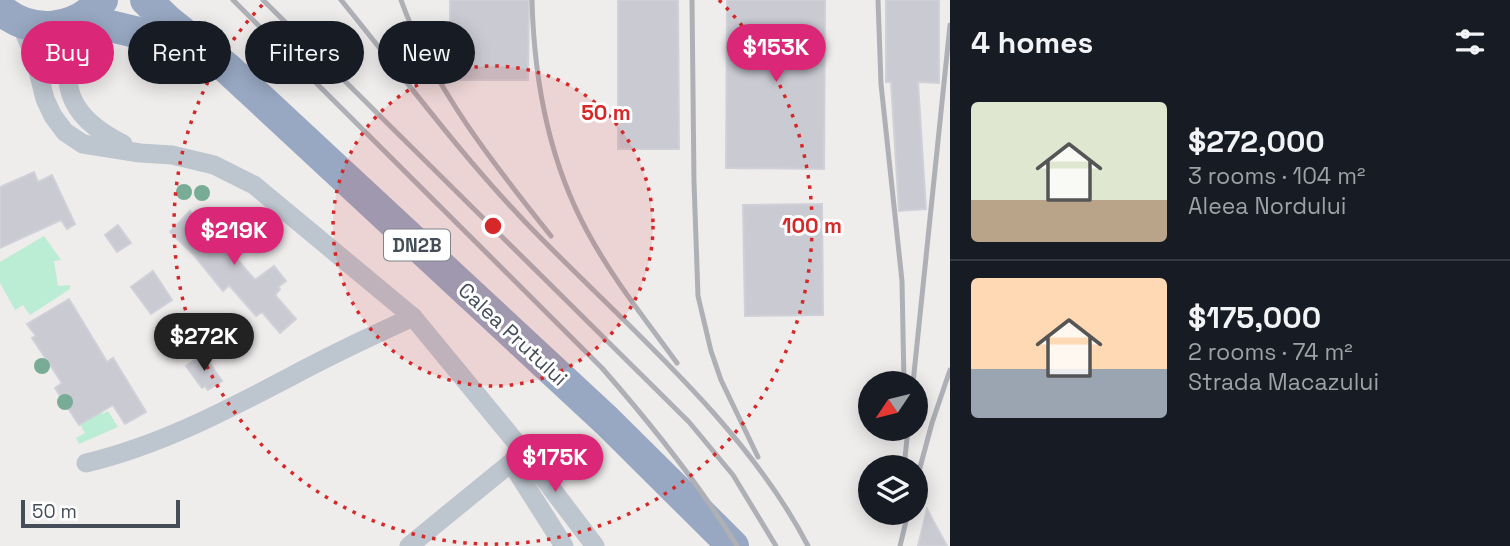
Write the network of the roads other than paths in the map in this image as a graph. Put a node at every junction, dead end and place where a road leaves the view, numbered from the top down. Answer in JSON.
{"nodes":[{"id":1,"x":146,"y":0,"type":"edge"},
{"id":2,"x":87,"y":13,"type":"edge"},
{"id":3,"x":10,"y":16,"type":"edge"},
{"id":4,"x":168,"y":21,"type":"edge"},
{"id":5,"x":128,"y":27,"type":"edge"},
{"id":6,"x":231,"y":72,"type":"edge"},
{"id":7,"x":140,"y":153,"type":"junction"},
{"id":8,"x":413,"y":317,"type":"junction"},
{"id":9,"x":518,"y":458,"type":"junction"},
{"id":10,"x":86,"y":463,"type":"dead end"},
{"id":11,"x":409,"y":546,"type":"edge"},
{"id":12,"x":564,"y":546,"type":"edge"},
{"id":13,"x":595,"y":546,"type":"edge"},
{"id":14,"x":733,"y":546,"type":"edge"}],
"edges":[{"from":1,"to":4,"type":"highway","name":"Calea Prutului","number":"DN2B"},
{"from":2,"to":3,"type":"highway","number":"DN2B"},
{"from":2,"to":5,"type":"highway","name":"Calea Prutului","number":"DN2B"},
{"from":2,"to":7,"type":"street"},
{"from":3,"to":7,"type":"street"},
{"from":6,"to":14,"type":"highway","name":"Calea Prutului","number":"DN2B"},
{"from":7,"to":8,"type":"street"},
{"from":8,"to":9,"type":"street"},
{"from":8,"to":10,"type":"street"},
{"from":9,"to":11,"type":"street"},
{"from":9,"to":12,"type":"street"},
{"from":9,"to":13,"type":"street"}]}
